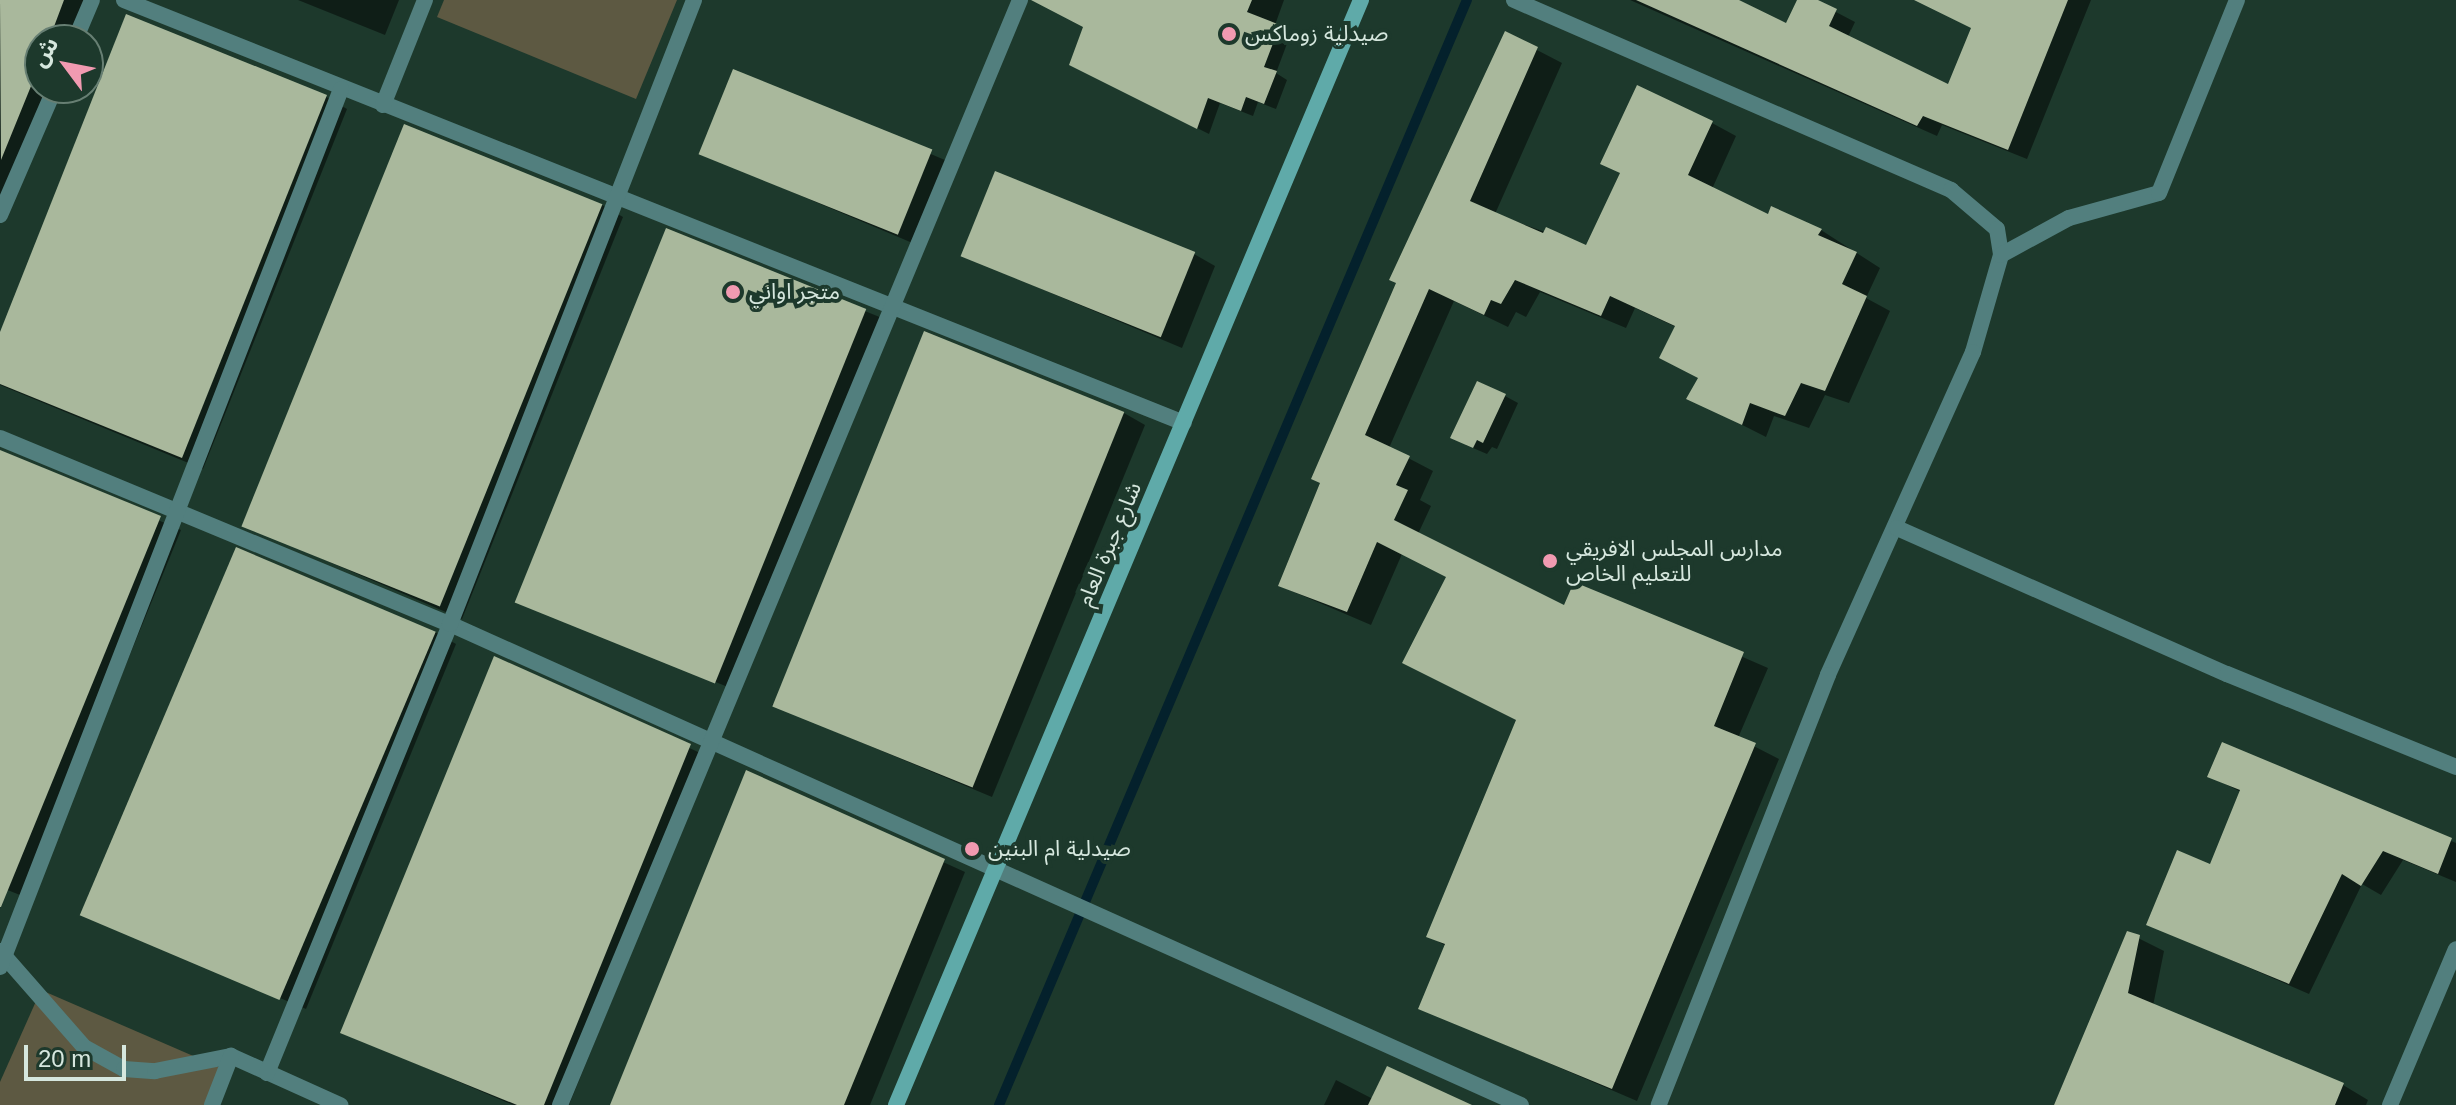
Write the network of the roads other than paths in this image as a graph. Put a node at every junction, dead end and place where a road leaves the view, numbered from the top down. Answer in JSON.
{"nodes":[{"id":1,"x":92,"y":0,"type":"edge"},
{"id":2,"x":124,"y":0,"type":"edge"},
{"id":3,"x":425,"y":0,"type":"edge"},
{"id":4,"x":694,"y":0,"type":"edge"},
{"id":5,"x":1020,"y":0,"type":"edge"},
{"id":6,"x":1361,"y":0,"type":"edge"},
{"id":7,"x":1514,"y":0,"type":"edge"},
{"id":8,"x":2237,"y":0,"type":"edge"},
{"id":9,"x":82,"y":24,"type":"edge"},
{"id":10,"x":341,"y":89,"type":"junction"},
{"id":11,"x":48,"y":104,"type":"edge"},
{"id":12,"x":383,"y":105,"type":"junction"},
{"id":13,"x":616,"y":195,"type":"junction"},
{"id":14,"x":0,"y":215,"type":"edge"},
{"id":15,"x":2001,"y":255,"type":"junction"},
{"id":16,"x":894,"y":306,"type":"junction"},
{"id":17,"x":1184,"y":423,"type":"junction"},
{"id":18,"x":0,"y":438,"type":"edge"},
{"id":19,"x":180,"y":513,"type":"junction"},
{"id":20,"x":1897,"y":528,"type":"junction"},
{"id":21,"x":450,"y":624,"type":"junction"},
{"id":22,"x":714,"y":744,"type":"junction"},
{"id":23,"x":2456,"y":767,"type":"edge"},
{"id":24,"x":994,"y":873,"type":"junction"},
{"id":25,"x":2456,"y":949,"type":"edge"},
{"id":26,"x":2,"y":957,"type":"edge"},
{"id":27,"x":231,"y":1056,"type":"junction"},
{"id":28,"x":267,"y":1073,"type":"junction"},
{"id":29,"x":212,"y":1105,"type":"edge"},
{"id":30,"x":340,"y":1105,"type":"edge"},
{"id":31,"x":560,"y":1105,"type":"edge"},
{"id":32,"x":896,"y":1105,"type":"edge"},
{"id":33,"x":1521,"y":1105,"type":"edge"},
{"id":34,"x":1659,"y":1105,"type":"edge"},
{"id":35,"x":2390,"y":1105,"type":"edge"}],
"edges":[{"from":1,"to":9,"type":"street"},
{"from":2,"to":10,"type":"street"},
{"from":3,"to":12,"type":"street"},
{"from":4,"to":13,"type":"street"},
{"from":5,"to":16,"type":"street"},
{"from":6,"to":17,"type":"main road","name":"شارع جبرة العام"},
{"from":7,"to":15,"type":"street"},
{"from":8,"to":15,"type":"street"},
{"from":10,"to":12,"type":"street"},
{"from":10,"to":19,"type":"street"},
{"from":11,"to":14,"type":"street"},
{"from":12,"to":13,"type":"street"},
{"from":13,"to":16,"type":"street"},
{"from":13,"to":21,"type":"street"},
{"from":15,"to":20,"type":"street"},
{"from":16,"to":17,"type":"street"},
{"from":16,"to":22,"type":"street"},
{"from":17,"to":24,"type":"main road","name":"شارع جبرة العام"},
{"from":18,"to":19,"type":"street"},
{"from":19,"to":21,"type":"street"},
{"from":19,"to":26,"type":"street"},
{"from":20,"to":23,"type":"street"},
{"from":20,"to":34,"type":"street"},
{"from":21,"to":22,"type":"street"},
{"from":21,"to":28,"type":"street"},
{"from":22,"to":24,"type":"street"},
{"from":22,"to":31,"type":"street"},
{"from":24,"to":32,"type":"main road","name":"شارع جبرة العام"},
{"from":24,"to":33,"type":"street"},
{"from":25,"to":35,"type":"street"},
{"from":26,"to":27,"type":"street"},
{"from":27,"to":28,"type":"street"},
{"from":27,"to":29,"type":"street"},
{"from":28,"to":30,"type":"street"}]}
